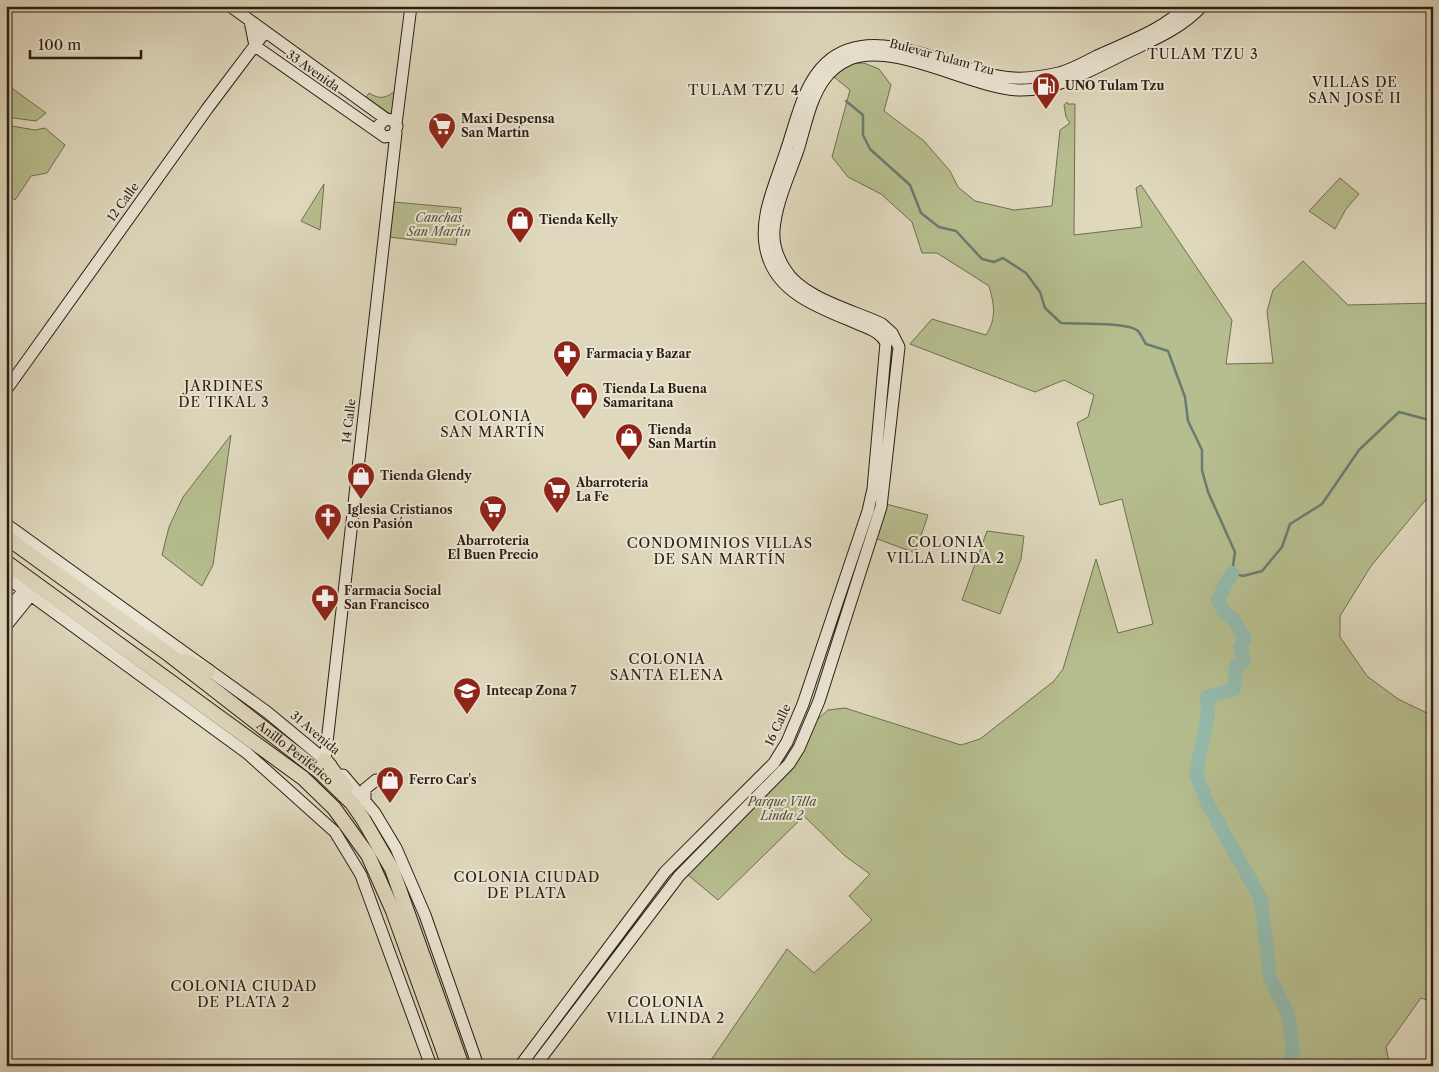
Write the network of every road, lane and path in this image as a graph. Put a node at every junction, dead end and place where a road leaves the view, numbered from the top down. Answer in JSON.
{"nodes":[{"id":1,"x":230,"y":6,"type":"edge"},
{"id":2,"x":411,"y":6,"type":"edge"},
{"id":3,"x":1186,"y":6,"type":"edge"},
{"id":4,"x":1202,"y":6,"type":"edge"},
{"id":5,"x":250,"y":21,"type":"junction"},
{"id":6,"x":265,"y":32,"type":"junction"},
{"id":7,"x":255,"y":46,"type":"junction"},
{"id":8,"x":391,"y":128,"type":"junction"},
{"id":9,"x":796,"y":138,"type":"junction"},
{"id":10,"x":791,"y":153,"type":"junction"},
{"id":11,"x":886,"y":343,"type":"joint"},
{"id":12,"x":6,"y":390,"type":"edge"},
{"id":13,"x":6,"y":524,"type":"edge"},
{"id":14,"x":6,"y":537,"type":"edge"},
{"id":15,"x":6,"y":562,"type":"edge"},
{"id":16,"x":6,"y":577,"type":"edge"},
{"id":17,"x":27,"y":593,"type":"junction"},
{"id":18,"x":6,"y":612,"type":"edge"},
{"id":19,"x":6,"y":626,"type":"edge"},
{"id":20,"x":167,"y":653,"type":"junction"},
{"id":21,"x":208,"y":671,"type":"junction"},
{"id":22,"x":325,"y":760,"type":"junction"},
{"id":23,"x":376,"y":780,"type":"dead end"},
{"id":24,"x":358,"y":802,"type":"junction"},
{"id":25,"x":430,"y":1066,"type":"edge"},
{"id":26,"x":449,"y":1066,"type":"edge"},
{"id":27,"x":462,"y":1066,"type":"edge"},
{"id":28,"x":478,"y":1066,"type":"edge"},
{"id":29,"x":520,"y":1066,"type":"edge"},
{"id":30,"x":535,"y":1066,"type":"edge"}],
"edges":[{"from":1,"to":5,"type":"main road","name":"33 Avenida"},
{"from":2,"to":8,"type":"main road","name":"14 Calle"},
{"from":3,"to":9,"type":"main road","name":"Bulevar Tulam Tzu"},
{"from":4,"to":9,"type":"main road","name":"Bulevar Tulam Tzu"},
{"from":5,"to":6,"type":"main road","name":"33 Avenida"},
{"from":5,"to":7,"type":"main road"},
{"from":6,"to":7,"type":"main road","name":"12 Calle"},
{"from":6,"to":8,"type":"main road","name":"33 Avenida"},
{"from":7,"to":8,"type":"main road","name":"33 Avenida"},
{"from":7,"to":12,"type":"main road","name":"12 Calle"},
{"from":8,"to":22,"type":"main road","name":"14 Calle"},
{"from":9,"to":10,"type":"main road","name":"Bulevar Tulam Tzu"},
{"from":10,"to":11,"type":"main road","name":"Bulevar Tulam Tzu"},
{"from":10,"to":30,"type":"main road","name":"Bulevar Tulam Tzu"},
{"from":11,"to":29,"type":"main road","name":"16 Calle"},
{"from":13,"to":21,"type":"main road","name":"31 Avenida"},
{"from":14,"to":20,"type":"highway","name":"Anillo Periférico"},
{"from":15,"to":26,"type":"highway","name":"Anillo Periférico"},
{"from":16,"to":17,"type":"main road"},
{"from":17,"to":18,"type":"main road"},
{"from":17,"to":19,"type":"main road"},
{"from":17,"to":25,"type":"main road"},
{"from":20,"to":21,"type":"highway"},
{"from":20,"to":24,"type":"highway","name":"Anillo Periférico"},
{"from":21,"to":22,"type":"main road","name":"31 Avenida"},
{"from":22,"to":24,"type":"highway"},
{"from":23,"to":24,"type":"main road"},
{"from":24,"to":27,"type":"highway","name":"Anillo Periférico"},
{"from":24,"to":28,"type":"main road"}]}
